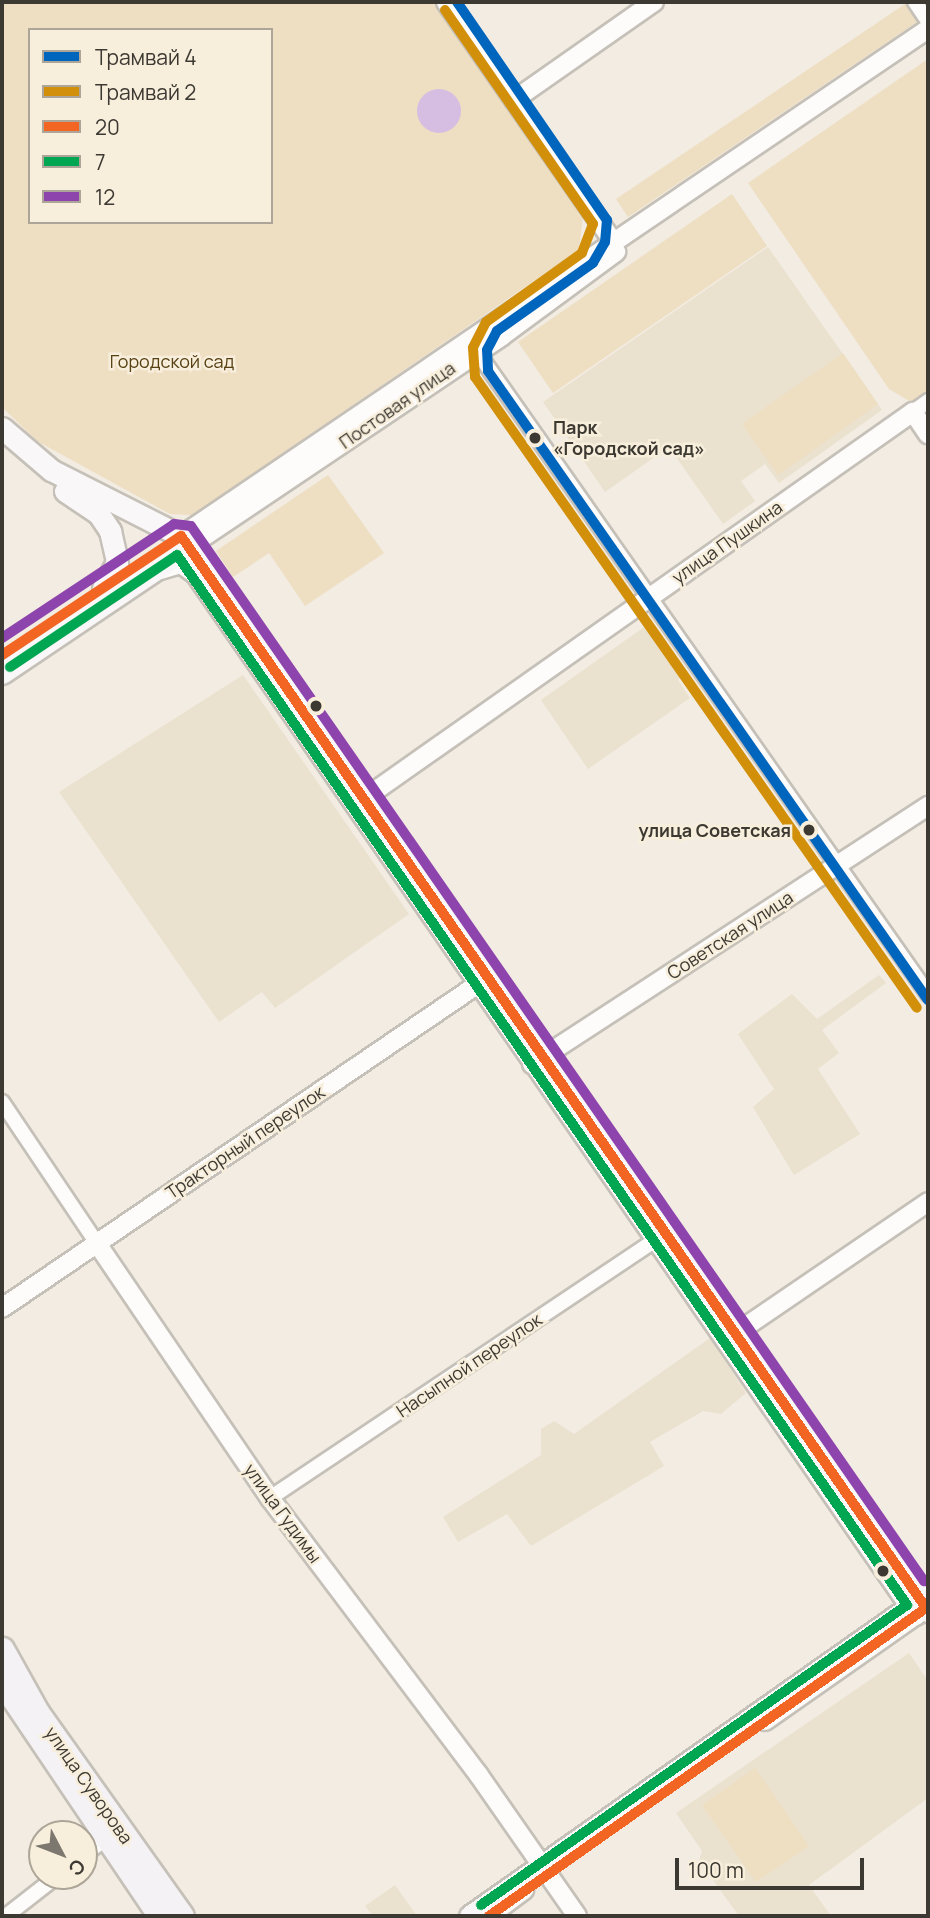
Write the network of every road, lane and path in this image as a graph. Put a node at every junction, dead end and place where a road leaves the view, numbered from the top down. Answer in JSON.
{"nodes":[{"id":1,"x":446,"y":2,"type":"edge"},
{"id":2,"x":654,"y":2,"type":"edge"},
{"id":3,"x":915,"y":2,"type":"edge"},
{"id":4,"x":928,"y":21,"type":"edge"},
{"id":5,"x":928,"y":29,"type":"edge"},
{"id":6,"x":928,"y":38,"type":"edge"},
{"id":7,"x":514,"y":100,"type":"junction"},
{"id":8,"x":612,"y":240,"type":"junction"},
{"id":9,"x":473,"y":346,"type":"junction"},
{"id":10,"x":928,"y":401,"type":"edge"},
{"id":11,"x":913,"y":412,"type":"junction"},
{"id":12,"x":2,"y":428,"type":"edge"},
{"id":13,"x":928,"y":434,"type":"edge"},
{"id":14,"x":2,"y":443,"type":"edge"},
{"id":15,"x":186,"y":541,"type":"junction"},
{"id":16,"x":144,"y":576,"type":"junction"},
{"id":17,"x":103,"y":588,"type":"junction"},
{"id":18,"x":648,"y":598,"type":"junction"},
{"id":19,"x":2,"y":656,"type":"edge"},
{"id":20,"x":2,"y":673,"type":"edge"},
{"id":21,"x":360,"y":801,"type":"junction"},
{"id":22,"x":928,"y":806,"type":"edge"},
{"id":23,"x":839,"y":864,"type":"junction"},
{"id":24,"x":483,"y":981,"type":"junction"},
{"id":25,"x":928,"y":994,"type":"edge"},
{"id":26,"x":538,"y":1060,"type":"junction"},
{"id":27,"x":2,"y":1101,"type":"edge"},
{"id":28,"x":928,"y":1202,"type":"edge"},
{"id":29,"x":662,"y":1237,"type":"junction"},
{"id":30,"x":96,"y":1242,"type":"junction"},
{"id":31,"x":2,"y":1308,"type":"edge"},
{"id":32,"x":730,"y":1337,"type":"junction"},
{"id":33,"x":270,"y":1498,"type":"junction"},
{"id":34,"x":923,"y":1606,"type":"edge"},
{"id":35,"x":2,"y":1650,"type":"edge"},
{"id":36,"x":2,"y":1682,"type":"edge"},
{"id":37,"x":112,"y":1833,"type":"junction"},
{"id":38,"x":98,"y":1844,"type":"edge"},
{"id":39,"x":546,"y":1869,"type":"junction"},
{"id":40,"x":39,"y":1890,"type":"edge"},
{"id":41,"x":6,"y":1916,"type":"edge"},
{"id":42,"x":160,"y":1916,"type":"edge"},
{"id":43,"x":182,"y":1916,"type":"edge"},
{"id":44,"x":470,"y":1916,"type":"edge"},
{"id":45,"x":489,"y":1916,"type":"edge"},
{"id":46,"x":577,"y":1916,"type":"edge"}],
"edges":[{"from":1,"to":7,"type":"street"},
{"from":2,"to":7,"type":"street"},
{"from":3,"to":4,"type":"street"},
{"from":5,"to":8,"type":"street","name":"Постовая улица"},
{"from":6,"to":9,"type":"street","name":"Постовая улица"},
{"from":7,"to":8,"type":"street"},
{"from":8,"to":9,"type":"street","name":"Постовая улица"},
{"from":9,"to":15,"type":"street","name":"Постовая улица"},
{"from":9,"to":18,"type":"street"},
{"from":10,"to":11,"type":"street","name":"улица Пушкина"},
{"from":11,"to":13,"type":"street"},
{"from":11,"to":18,"type":"street","name":"улица Пушкина"},
{"from":12,"to":15,"type":"main road"},
{"from":14,"to":17,"type":"main road"},
{"from":15,"to":16,"type":"main road","name":"Постовая улица"},
{"from":15,"to":17,"type":"main road","name":"Постовая улица"},
{"from":15,"to":21,"type":"main road"},
{"from":16,"to":20,"type":"main road","name":"Постовая улица"},
{"from":16,"to":21,"type":"street"},
{"from":17,"to":19,"type":"main road","name":"Постовая улица"},
{"from":18,"to":21,"type":"street","name":"улица Пушкина"},
{"from":18,"to":23,"type":"street"},
{"from":21,"to":24,"type":"main road"},
{"from":22,"to":23,"type":"street","name":"Советская улица"},
{"from":23,"to":25,"type":"street"},
{"from":23,"to":26,"type":"street","name":"Советская улица"},
{"from":24,"to":26,"type":"main road"},
{"from":24,"to":30,"type":"street","name":"Тракторный переулок"},
{"from":26,"to":29,"type":"main road"},
{"from":27,"to":30,"type":"street","name":"улица Гудимы"},
{"from":28,"to":32,"type":"street"},
{"from":29,"to":32,"type":"main road"},
{"from":29,"to":33,"type":"street","name":"Насыпной переулок"},
{"from":30,"to":31,"type":"street","name":"Тракторный переулок"},
{"from":30,"to":33,"type":"street","name":"улица Гудимы"},
{"from":32,"to":34,"type":"main road"},
{"from":33,"to":39,"type":"street","name":"улица Гудимы"},
{"from":34,"to":39,"type":"main road"},
{"from":35,"to":37,"type":"main road","name":"улица Суворова"},
{"from":36,"to":37,"type":"main road","name":"улица Суворова"},
{"from":37,"to":38,"type":"street"},
{"from":37,"to":42,"type":"main road","name":"улица Суворова"},
{"from":37,"to":43,"type":"main road","name":"улица Суворова"},
{"from":39,"to":44,"type":"main road"},
{"from":39,"to":45,"type":"street"},
{"from":39,"to":46,"type":"street","name":"улица Гудимы"},
{"from":40,"to":41,"type":"street"}]}
